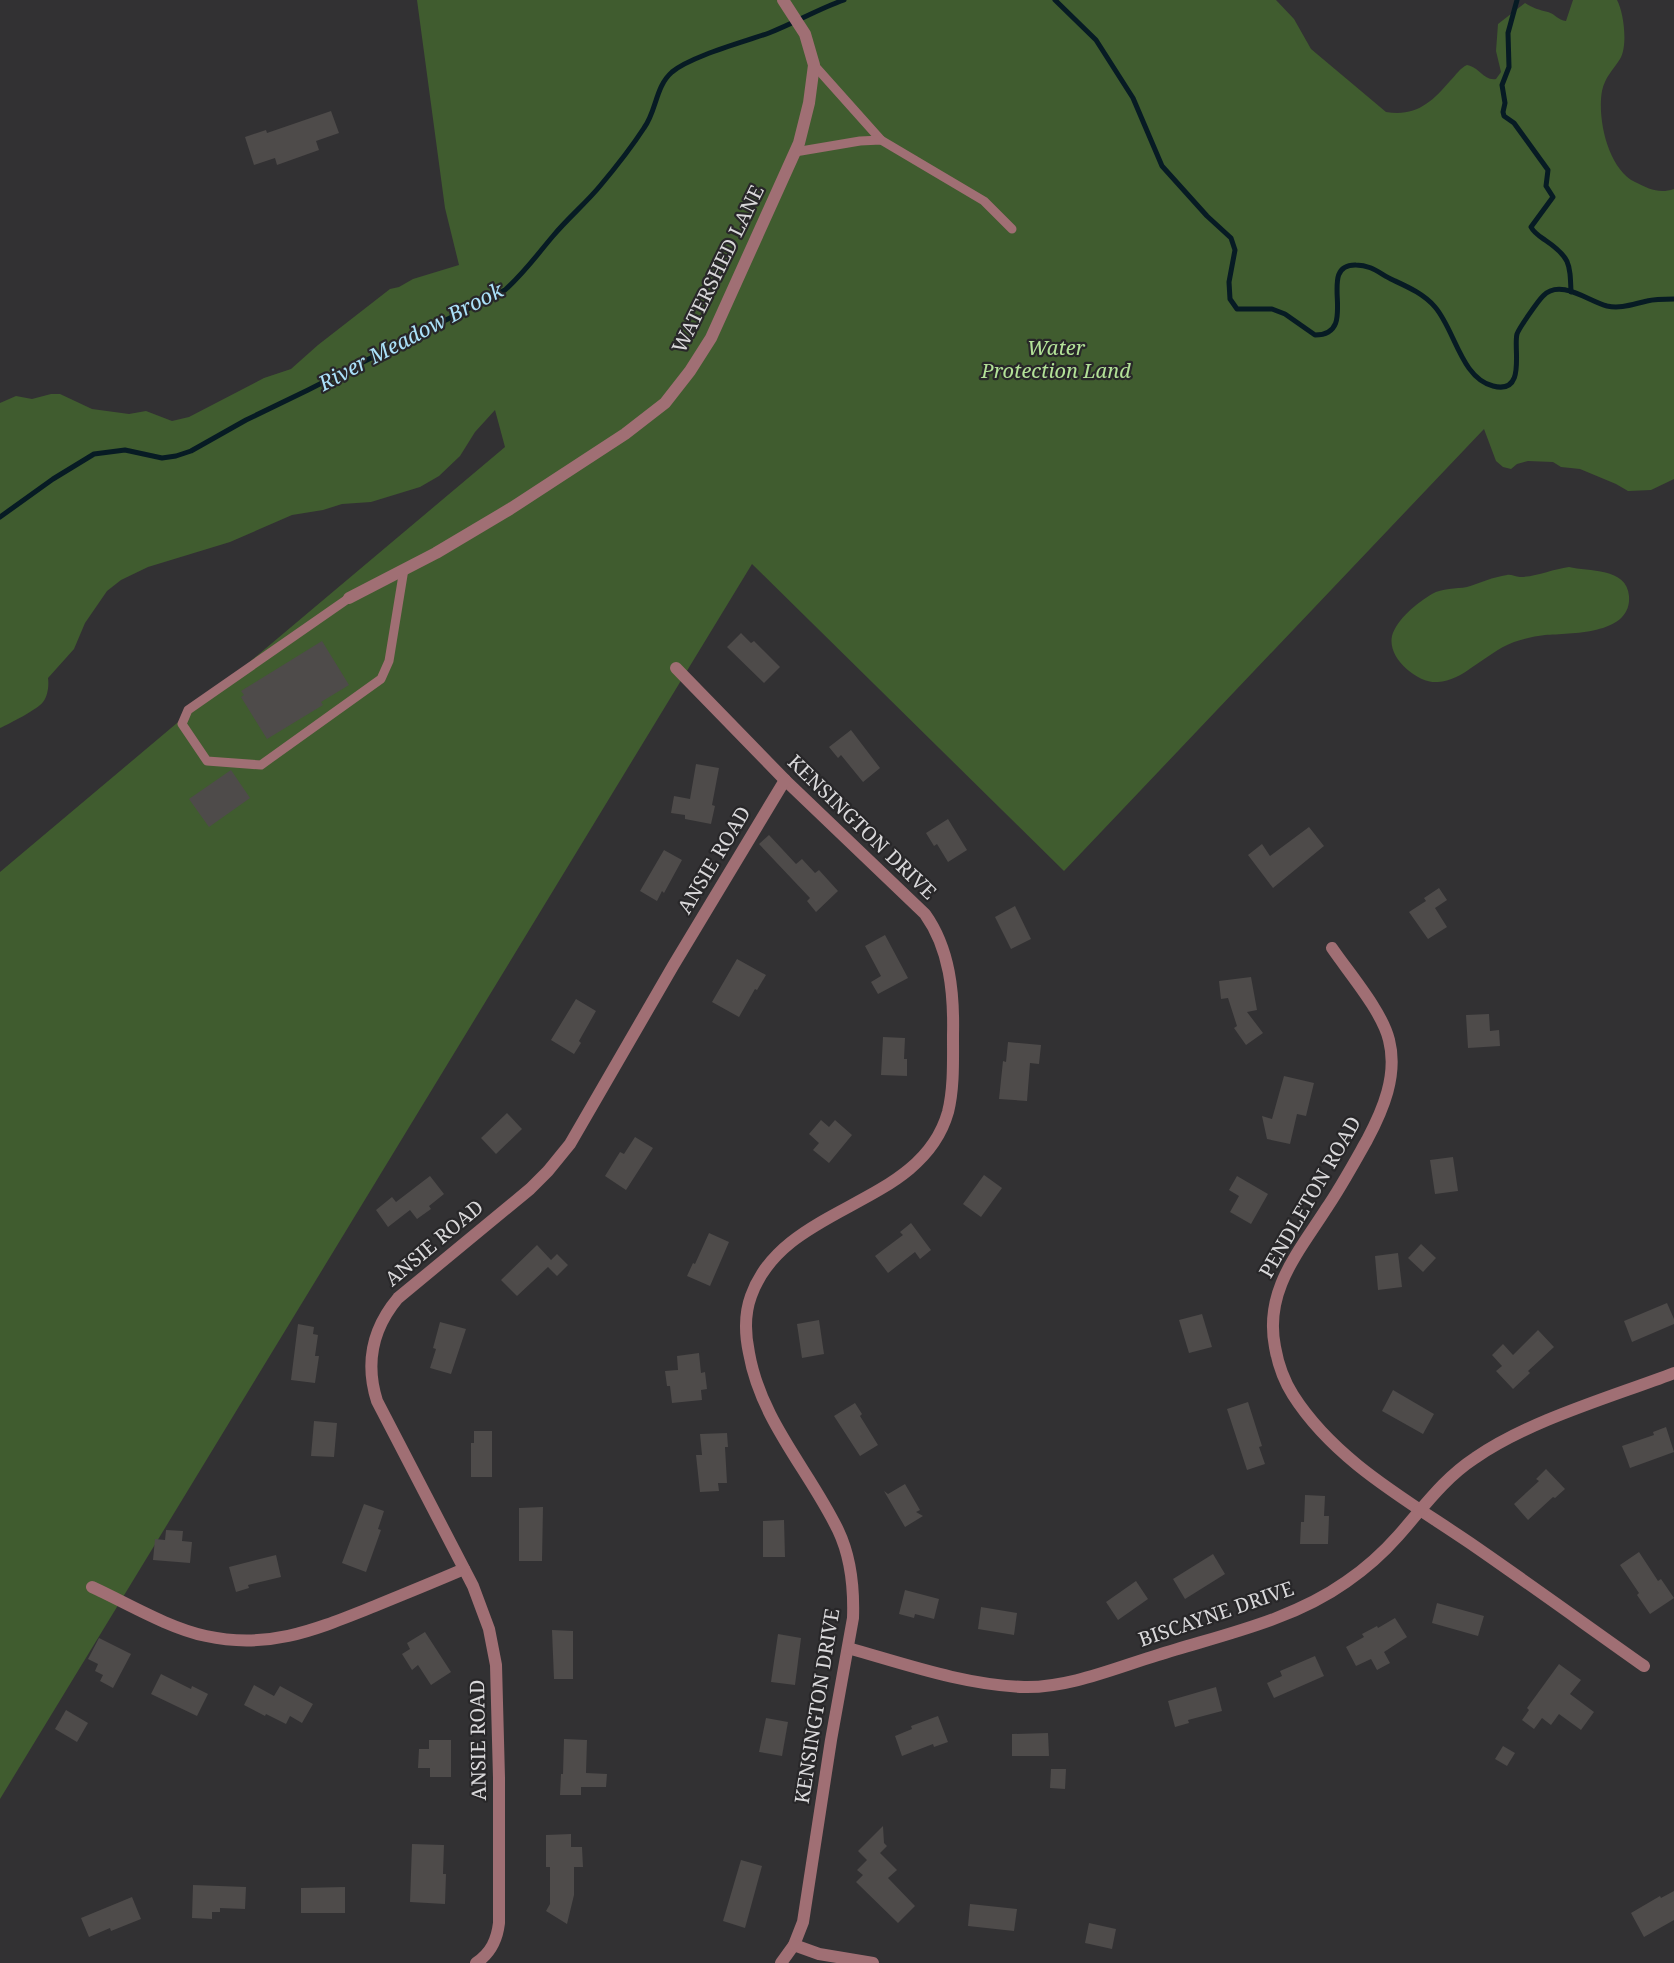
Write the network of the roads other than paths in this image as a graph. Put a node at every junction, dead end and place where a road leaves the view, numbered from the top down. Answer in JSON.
{"nodes":[{"id":1,"x":784,"y":1,"type":"edge"},
{"id":2,"x":814,"y":65,"type":"junction"},
{"id":3,"x":881,"y":140,"type":"junction"},
{"id":4,"x":795,"y":152,"type":"junction"},
{"id":5,"x":1012,"y":229,"type":"dead end"},
{"id":6,"x":404,"y":569,"type":"junction"},
{"id":7,"x":349,"y":598,"type":"joint"},
{"id":8,"x":676,"y":668,"type":"dead end"},
{"id":9,"x":785,"y":780,"type":"junction"},
{"id":10,"x":1332,"y":948,"type":"dead end"},
{"id":11,"x":1674,"y":1373,"type":"edge"},
{"id":12,"x":1419,"y":1510,"type":"junction"},
{"id":13,"x":464,"y":1569,"type":"junction"},
{"id":14,"x":92,"y":1587,"type":"dead end"},
{"id":15,"x":848,"y":1648,"type":"junction"},
{"id":16,"x":1644,"y":1666,"type":"dead end"},
{"id":17,"x":794,"y":1945,"type":"junction"},
{"id":18,"x":476,"y":1963,"type":"edge"},
{"id":19,"x":781,"y":1963,"type":"edge"},
{"id":20,"x":873,"y":1963,"type":"edge"}],
"edges":[{"from":1,"to":2,"type":"street","name":"WATERSHED LANE"},
{"from":2,"to":3,"type":"lane"},
{"from":2,"to":4,"type":"street","name":"WATERSHED LANE"},
{"from":3,"to":4,"type":"lane"},
{"from":3,"to":5,"type":"lane"},
{"from":4,"to":6,"type":"street","name":"WATERSHED LANE"},
{"from":6,"to":7,"type":"street","name":"WATERSHED LANE"},
{"from":6,"to":7,"type":"lane"},
{"from":8,"to":9,"type":"street","name":"KENSINGTON DRIVE"},
{"from":9,"to":13,"type":"street","name":"ANSIE ROAD"},
{"from":9,"to":15,"type":"street","name":"KENSINGTON DRIVE"},
{"from":10,"to":12,"type":"street","name":"PENDLETON ROAD"},
{"from":11,"to":12,"type":"street","name":"BISCAYNE DRIVE"},
{"from":12,"to":15,"type":"street","name":"BISCAYNE DRIVE"},
{"from":12,"to":16,"type":"street","name":"PENDLETON ROAD"},
{"from":13,"to":14,"type":"street"},
{"from":13,"to":18,"type":"street","name":"ANSIE ROAD"},
{"from":15,"to":17,"type":"street","name":"KENSINGTON DRIVE"},
{"from":17,"to":19,"type":"street","name":"KENSINGTON DRIVE"},
{"from":17,"to":20,"type":"street"}]}
